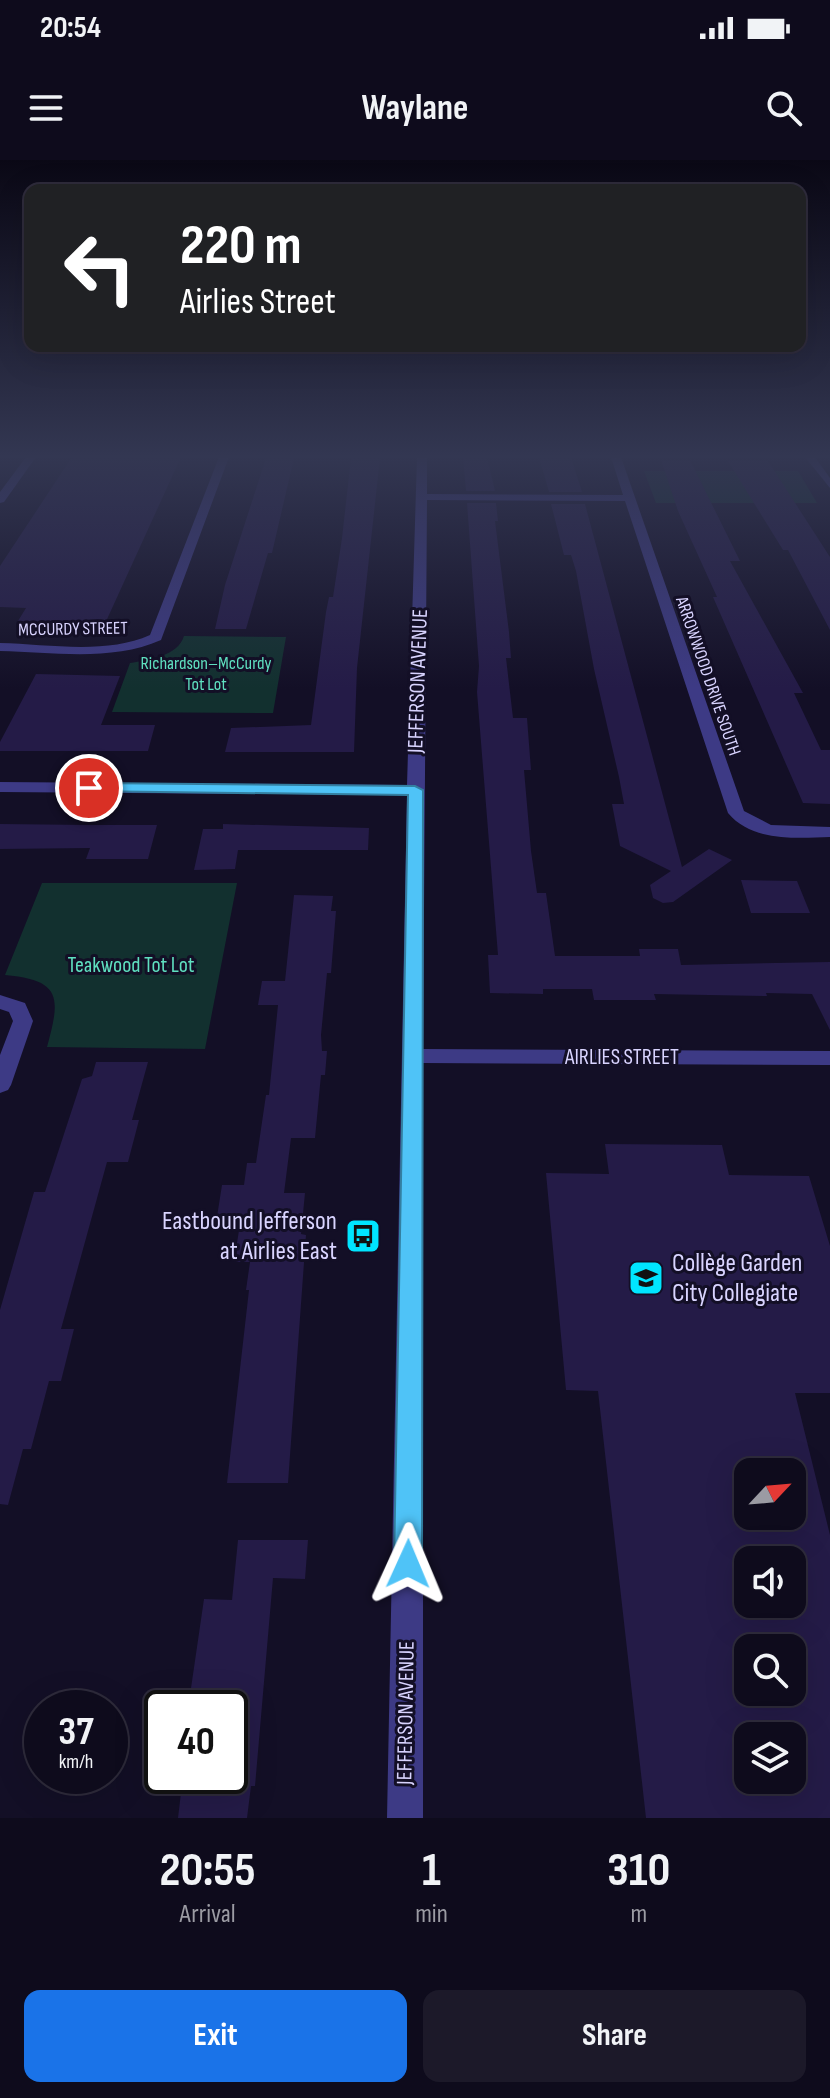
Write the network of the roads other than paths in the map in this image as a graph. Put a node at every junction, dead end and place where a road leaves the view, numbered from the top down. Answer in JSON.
{"nodes":[{"id":1,"x":195,"y":534,"type":"edge"},
{"id":2,"x":420,"y":534,"type":"edge"},
{"id":3,"x":642,"y":534,"type":"edge"},
{"id":4,"x":0,"y":647,"type":"edge"},
{"id":5,"x":0,"y":787,"type":"edge"},
{"id":6,"x":415,"y":790,"type":"junction"},
{"id":7,"x":830,"y":832,"type":"edge"},
{"id":8,"x":9,"y":1005,"type":"edge"},
{"id":9,"x":414,"y":1056,"type":"junction"},
{"id":10,"x":830,"y":1058,"type":"edge"},
{"id":11,"x":0,"y":1085,"type":"edge"},
{"id":12,"x":405,"y":1818,"type":"edge"}],
"edges":[{"from":1,"to":4,"type":"street","name":"MCCURDY STREET"},
{"from":2,"to":6,"type":"street","name":"JEFFERSON AVENUE"},
{"from":3,"to":7,"type":"street","name":"ARROWWOOD DRIVE SOUTH"},
{"from":5,"to":6,"type":"street"},
{"from":6,"to":9,"type":"street","name":"JEFFERSON AVENUE"},
{"from":8,"to":11,"type":"street"},
{"from":9,"to":10,"type":"street","name":"AIRLIES STREET"},
{"from":9,"to":12,"type":"street","name":"JEFFERSON AVENUE"}]}
